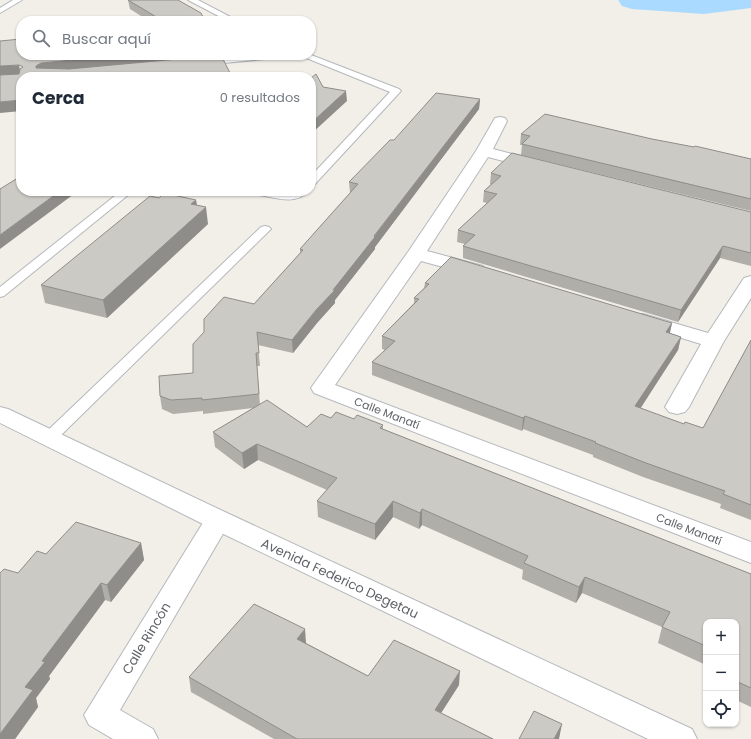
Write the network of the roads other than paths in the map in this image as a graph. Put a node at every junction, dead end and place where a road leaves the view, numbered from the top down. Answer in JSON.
{"nodes":[{"id":1,"x":18,"y":0,"type":"edge"},
{"id":2,"x":192,"y":0,"type":"edge"},
{"id":3,"x":0,"y":10,"type":"edge"},
{"id":4,"x":224,"y":16,"type":"edge"},
{"id":5,"x":220,"y":60,"type":"edge"},
{"id":6,"x":316,"y":60,"type":"edge"},
{"id":7,"x":198,"y":62,"type":"edge"},
{"id":8,"x":500,"y":121,"type":"dead end"},
{"id":9,"x":484,"y":151,"type":"junction"},
{"id":10,"x":553,"y":168,"type":"edge"},
{"id":11,"x":316,"y":177,"type":"edge"},
{"id":12,"x":122,"y":196,"type":"edge"},
{"id":13,"x":265,"y":229,"type":"dead end"},
{"id":14,"x":416,"y":254,"type":"junction"},
{"id":15,"x":492,"y":274,"type":"edge"},
{"id":16,"x":751,"y":282,"type":"edge"},
{"id":17,"x":0,"y":293,"type":"edge"},
{"id":18,"x":629,"y":316,"type":"edge"},
{"id":19,"x":713,"y":341,"type":"junction"},
{"id":20,"x":677,"y":407,"type":"dead end"},
{"id":21,"x":0,"y":414,"type":"edge"},
{"id":22,"x":49,"y":438,"type":"junction"},
{"id":23,"x":218,"y":520,"type":"junction"},
{"id":24,"x":751,"y":553,"type":"edge"},
{"id":25,"x":142,"y":739,"type":"edge"},
{"id":26,"x":681,"y":739,"type":"edge"}],
"edges":[{"from":1,"to":3,"type":"lane"},
{"from":2,"to":4,"type":"lane"},
{"from":5,"to":7,"type":"lane"},
{"from":6,"to":11,"type":"lane"},
{"from":8,"to":9,"type":"street","name":"Calle Manatí"},
{"from":9,"to":10,"type":"street"},
{"from":9,"to":14,"type":"street","name":"Calle Manatí"},
{"from":12,"to":17,"type":"lane"},
{"from":13,"to":22,"type":"lane"},
{"from":14,"to":15,"type":"street"},
{"from":14,"to":24,"type":"street","name":"Calle Manatí"},
{"from":16,"to":19,"type":"street"},
{"from":18,"to":19,"type":"street"},
{"from":19,"to":20,"type":"street"},
{"from":21,"to":22,"type":"street","name":"Avenida Federico Degetau"},
{"from":22,"to":23,"type":"street","name":"Avenida Federico Degetau"},
{"from":23,"to":25,"type":"street","name":"Calle Rincón"},
{"from":23,"to":26,"type":"street","name":"Avenida Federico Degetau"}]}
